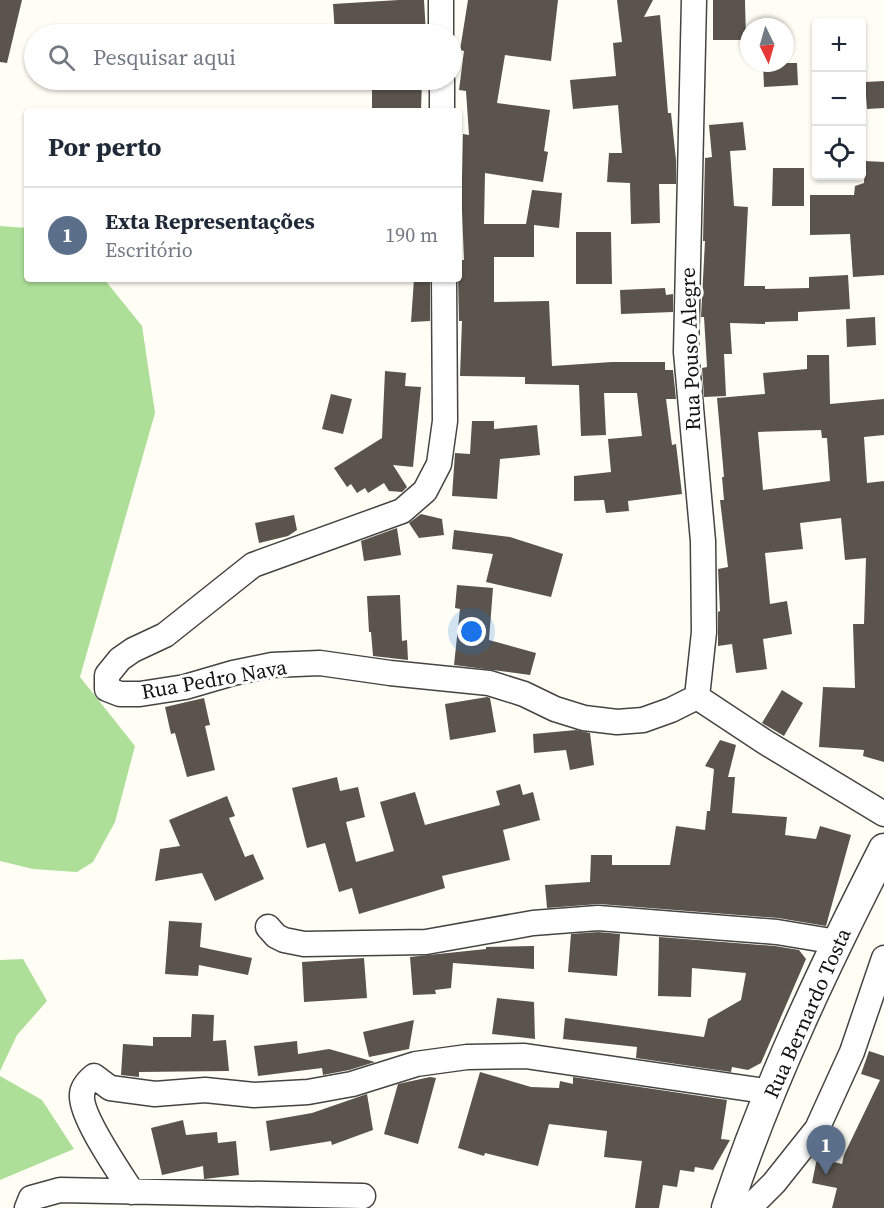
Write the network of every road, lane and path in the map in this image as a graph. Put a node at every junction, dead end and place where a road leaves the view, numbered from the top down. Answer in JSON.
{"nodes":[{"id":1,"x":441,"y":0,"type":"edge"},
{"id":2,"x":694,"y":0,"type":"edge"},
{"id":3,"x":441,"y":24,"type":"edge"},
{"id":4,"x":442,"y":90,"type":"edge"},
{"id":5,"x":442,"y":108,"type":"edge"},
{"id":6,"x":444,"y":282,"type":"edge"},
{"id":7,"x":697,"y":697,"type":"junction"},
{"id":8,"x":884,"y":814,"type":"edge"},
{"id":9,"x":884,"y":849,"type":"edge"},
{"id":10,"x":267,"y":927,"type":"dead end"},
{"id":11,"x":837,"y":942,"type":"junction"},
{"id":12,"x":884,"y":958,"type":"edge"},
{"id":13,"x":771,"y":1092,"type":"junction"},
{"id":14,"x":132,"y":1192,"type":"junction"},
{"id":15,"x":363,"y":1196,"type":"dead end"},
{"id":16,"x":27,"y":1208,"type":"edge"},
{"id":17,"x":727,"y":1208,"type":"edge"},
{"id":18,"x":749,"y":1208,"type":"edge"}],
"edges":[{"from":1,"to":3,"type":"street"},
{"from":2,"to":7,"type":"street","name":"Rua Pouso Alegre"},
{"from":4,"to":5,"type":"street"},
{"from":6,"to":7,"type":"street","name":"Rua Pedro Nava"},
{"from":7,"to":8,"type":"street"},
{"from":9,"to":11,"type":"street","name":"Rua Bernardo Tosta"},
{"from":10,"to":11,"type":"street"},
{"from":11,"to":13,"type":"street","name":"Rua Bernardo Tosta"},
{"from":12,"to":18,"type":"street"},
{"from":13,"to":14,"type":"street"},
{"from":13,"to":17,"type":"street","name":"Rua Bernardo Tosta"},
{"from":14,"to":15,"type":"street"},
{"from":14,"to":16,"type":"street"}]}
